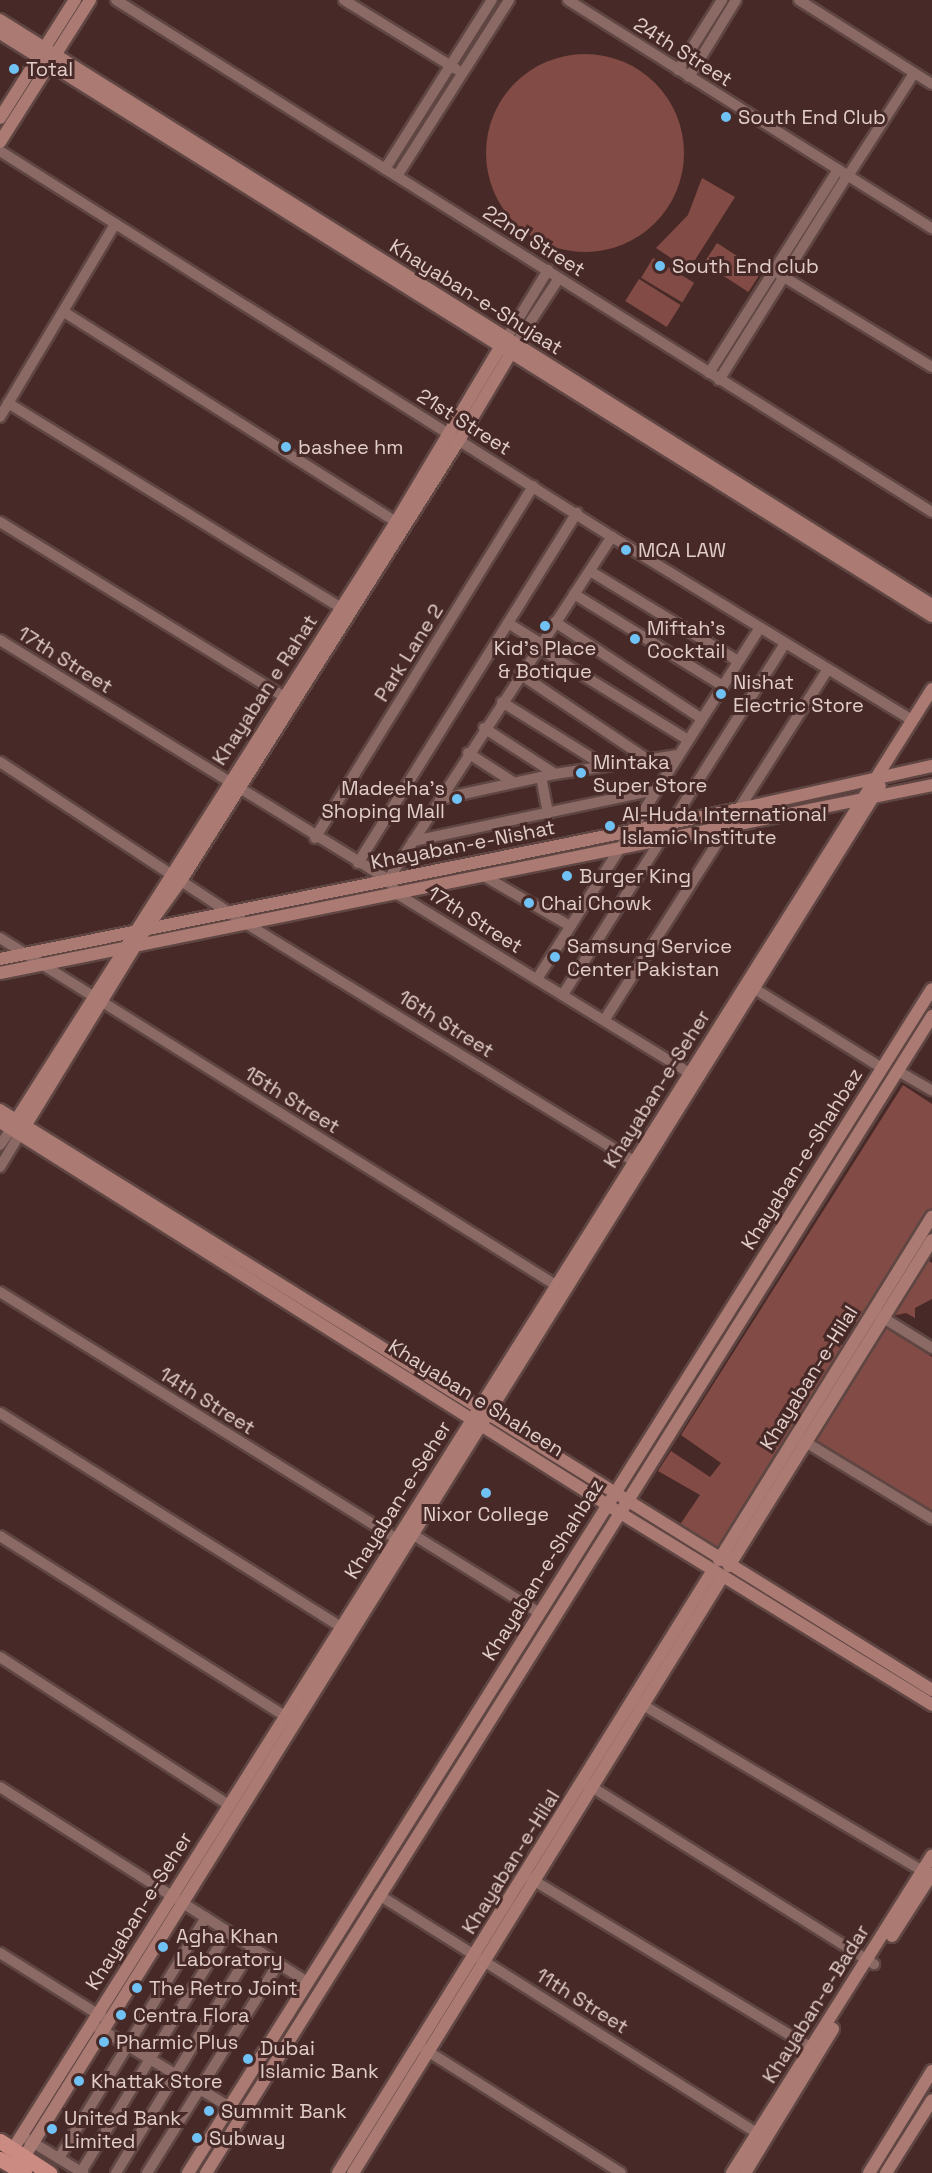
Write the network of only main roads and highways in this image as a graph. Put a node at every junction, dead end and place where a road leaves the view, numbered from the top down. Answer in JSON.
{"nodes":[{"id":1,"x":11,"y":2162,"type":"edge"},
{"id":2,"x":49,"y":2173,"type":"edge"}],
"edges":[{"from":1,"to":2,"type":"main road"}]}
